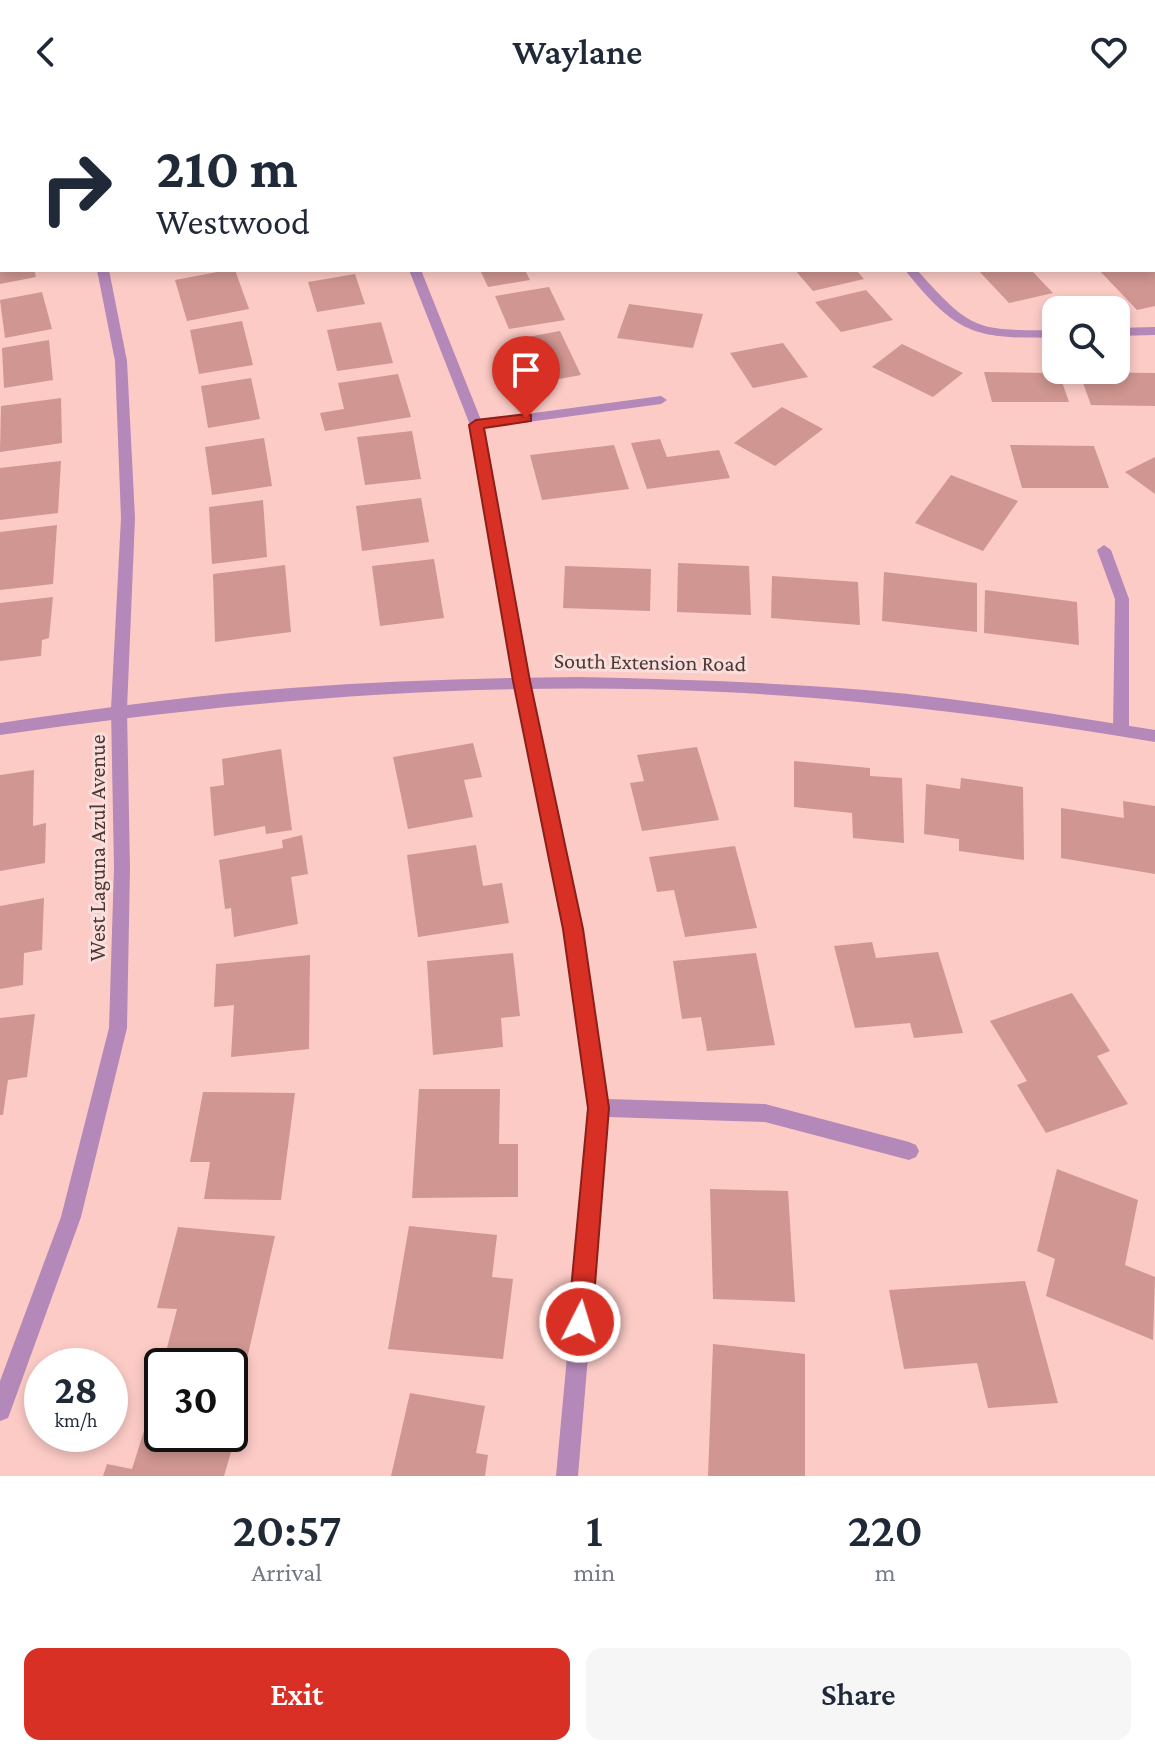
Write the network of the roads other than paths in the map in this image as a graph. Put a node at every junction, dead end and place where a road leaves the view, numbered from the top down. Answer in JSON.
{"nodes":[{"id":1,"x":103,"y":272,"type":"edge"},
{"id":2,"x":416,"y":272,"type":"edge"},
{"id":3,"x":913,"y":272,"type":"edge"},
{"id":4,"x":1155,"y":331,"type":"edge"},
{"id":5,"x":1130,"y":332,"type":"edge"},
{"id":6,"x":1042,"y":334,"type":"edge"},
{"id":7,"x":661,"y":400,"type":"dead end"},
{"id":8,"x":476,"y":425,"type":"junction"},
{"id":9,"x":1104,"y":550,"type":"dead end"},
{"id":10,"x":522,"y":681,"type":"junction"},
{"id":11,"x":119,"y":709,"type":"junction"},
{"id":12,"x":0,"y":729,"type":"edge"},
{"id":13,"x":1121,"y":730,"type":"junction"},
{"id":14,"x":1155,"y":736,"type":"edge"},
{"id":15,"x":599,"y":1108,"type":"junction"},
{"id":16,"x":909,"y":1151,"type":"dead end"},
{"id":17,"x":0,"y":1410,"type":"edge"},
{"id":18,"x":567,"y":1476,"type":"edge"}],
"edges":[{"from":1,"to":11,"type":"street","name":"West Laguna Azul Avenue"},
{"from":2,"to":8,"type":"street"},
{"from":3,"to":6,"type":"street"},
{"from":4,"to":5,"type":"street"},
{"from":7,"to":8,"type":"street"},
{"from":8,"to":10,"type":"street"},
{"from":9,"to":13,"type":"street"},
{"from":10,"to":11,"type":"street","name":"South Extension Road"},
{"from":10,"to":13,"type":"street","name":"South Extension Road"},
{"from":10,"to":15,"type":"street"},
{"from":11,"to":12,"type":"street","name":"South Extension Road"},
{"from":11,"to":17,"type":"street","name":"West Laguna Azul Avenue"},
{"from":13,"to":14,"type":"street","name":"South Extension Road"},
{"from":15,"to":16,"type":"street"},
{"from":15,"to":18,"type":"street"}]}
